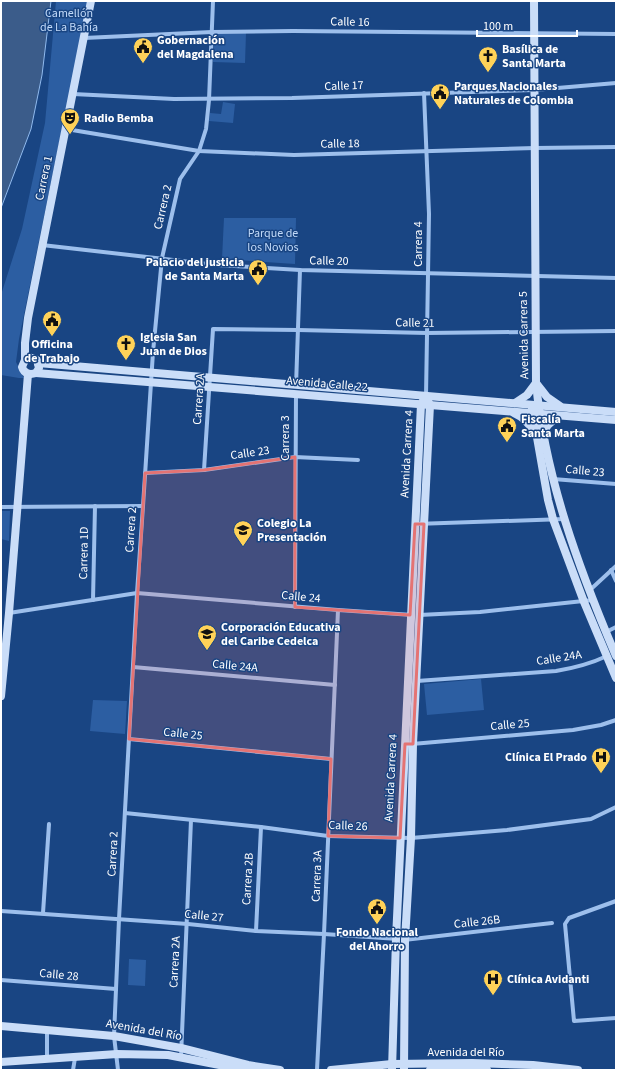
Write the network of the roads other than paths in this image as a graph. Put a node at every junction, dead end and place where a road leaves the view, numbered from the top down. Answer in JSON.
{"nodes":[{"id":1,"x":91,"y":1,"type":"edge"},
{"id":2,"x":214,"y":1,"type":"edge"},
{"id":3,"x":534,"y":1,"type":"edge"},
{"id":4,"x":212,"y":32,"type":"junction"},
{"id":5,"x":534,"y":33,"type":"junction"},
{"id":6,"x":616,"y":34,"type":"edge"},
{"id":7,"x":84,"y":38,"type":"junction"},
{"id":8,"x":616,"y":83,"type":"edge"},
{"id":9,"x":534,"y":90,"type":"junction"},
{"id":10,"x":424,"y":93,"type":"junction"},
{"id":11,"x":73,"y":94,"type":"junction"},
{"id":12,"x":209,"y":100,"type":"junction"},
{"id":13,"x":66,"y":129,"type":"junction"},
{"id":14,"x":616,"y":147,"type":"edge"},
{"id":15,"x":535,"y":148,"type":"junction"},
{"id":16,"x":200,"y":151,"type":"junction"},
{"id":17,"x":426,"y":152,"type":"junction"},
{"id":18,"x":42,"y":245,"type":"junction"},
{"id":19,"x":162,"y":258,"type":"junction"},
{"id":20,"x":300,"y":270,"type":"junction"},
{"id":21,"x":428,"y":273,"type":"junction"},
{"id":22,"x":535,"y":276,"type":"junction"},
{"id":23,"x":616,"y":278,"type":"edge"},
{"id":24,"x":213,"y":330,"type":"joint"},
{"id":25,"x":298,"y":330,"type":"junction"},
{"id":26,"x":616,"y":331,"type":"edge"},
{"id":27,"x":536,"y":332,"type":"junction"},
{"id":28,"x":427,"y":333,"type":"junction"},
{"id":29,"x":25,"y":360,"type":"junction"},
{"id":30,"x":38,"y":363,"type":"junction"},
{"id":31,"x":32,"y":373,"type":"junction"},
{"id":32,"x":151,"y":373,"type":"junction"},
{"id":33,"x":210,"y":378,"type":"junction"},
{"id":34,"x":150,"y":382,"type":"junction"},
{"id":35,"x":536,"y":383,"type":"junction"},
{"id":36,"x":296,"y":385,"type":"junction"},
{"id":37,"x":210,"y":387,"type":"junction"},
{"id":38,"x":296,"y":394,"type":"junction"},
{"id":39,"x":426,"y":396,"type":"junction"},
{"id":40,"x":514,"y":403,"type":"junction"},
{"id":41,"x":426,"y":405,"type":"junction"},
{"id":42,"x":535,"y":405,"type":"junction"},
{"id":43,"x":562,"y":407,"type":"junction"},
{"id":44,"x":510,"y":412,"type":"junction"},
{"id":45,"x":616,"y":412,"type":"edge"},
{"id":46,"x":536,"y":414,"type":"junction"},
{"id":47,"x":558,"y":416,"type":"junction"},
{"id":48,"x":616,"y":420,"type":"edge"},
{"id":49,"x":539,"y":434,"type":"junction"},
{"id":50,"x":295,"y":457,"type":"junction"},
{"id":51,"x":358,"y":460,"type":"dead end"},
{"id":52,"x":204,"y":470,"type":"junction"},
{"id":53,"x":145,"y":473,"type":"junction"},
{"id":54,"x":553,"y":478,"type":"junction"},
{"id":55,"x":616,"y":484,"type":"edge"},
{"id":56,"x":95,"y":506,"type":"junction"},
{"id":57,"x":143,"y":506,"type":"junction"},
{"id":58,"x":1,"y":507,"type":"edge"},
{"id":59,"x":17,"y":507,"type":"junction"},
{"id":60,"x":553,"y":519,"type":"junction"},
{"id":61,"x":565,"y":519,"type":"junction"},
{"id":62,"x":416,"y":524,"type":"junction"},
{"id":63,"x":424,"y":524,"type":"junction"},
{"id":64,"x":616,"y":566,"type":"edge"},
{"id":65,"x":611,"y":570,"type":"junction"},
{"id":66,"x":616,"y":581,"type":"edge"},
{"id":67,"x":589,"y":591,"type":"junction"},
{"id":68,"x":137,"y":593,"type":"junction"},
{"id":69,"x":93,"y":600,"type":"junction"},
{"id":70,"x":593,"y":600,"type":"junction"},
{"id":71,"x":584,"y":602,"type":"junction"},
{"id":72,"x":295,"y":606,"type":"junction"},
{"id":73,"x":338,"y":610,"type":"junction"},
{"id":74,"x":9,"y":613,"type":"junction"},
{"id":75,"x":410,"y":615,"type":"junction"},
{"id":76,"x":419,"y":615,"type":"junction"},
{"id":77,"x":616,"y":627,"type":"edge"},
{"id":78,"x":606,"y":632,"type":"junction"},
{"id":79,"x":607,"y":656,"type":"junction"},
{"id":80,"x":616,"y":656,"type":"edge"},
{"id":81,"x":3,"y":667,"type":"edge"},
{"id":82,"x":133,"y":667,"type":"junction"},
{"id":83,"x":616,"y":678,"type":"edge"},
{"id":84,"x":416,"y":681,"type":"junction"},
{"id":85,"x":335,"y":685,"type":"junction"},
{"id":86,"x":1,"y":696,"type":"edge"},
{"id":87,"x":616,"y":720,"type":"edge"},
{"id":88,"x":129,"y":739,"type":"junction"},
{"id":89,"x":409,"y":744,"type":"junction"},
{"id":90,"x":331,"y":759,"type":"junction"},
{"id":91,"x":616,"y":807,"type":"edge"},
{"id":92,"x":125,"y":813,"type":"junction"},
{"id":93,"x":191,"y":820,"type":"junction"},
{"id":94,"x":49,"y":824,"type":"dead end"},
{"id":95,"x":261,"y":827,"type":"junction"},
{"id":96,"x":328,"y":836,"type":"junction"},
{"id":97,"x":400,"y":838,"type":"junction"},
{"id":98,"x":411,"y":838,"type":"junction"},
{"id":99,"x":616,"y":901,"type":"edge"},
{"id":100,"x":1,"y":911,"type":"edge"},
{"id":101,"x":43,"y":914,"type":"junction"},
{"id":102,"x":119,"y":919,"type":"junction"},
{"id":103,"x":552,"y":923,"type":"dead end"},
{"id":104,"x":188,"y":924,"type":"junction"},
{"id":105,"x":256,"y":931,"type":"junction"},
{"id":106,"x":324,"y":934,"type":"junction"},
{"id":107,"x":396,"y":939,"type":"junction"},
{"id":108,"x":405,"y":940,"type":"junction"},
{"id":109,"x":1,"y":980,"type":"edge"},
{"id":110,"x":116,"y":989,"type":"junction"},
{"id":111,"x":616,"y":1018,"type":"edge"},
{"id":112,"x":1,"y":1026,"type":"edge"},
{"id":113,"x":47,"y":1030,"type":"junction"},
{"id":114,"x":114,"y":1036,"type":"junction"},
{"id":115,"x":180,"y":1048,"type":"junction"},
{"id":116,"x":117,"y":1054,"type":"junction"},
{"id":117,"x":181,"y":1057,"type":"junction"},
{"id":118,"x":75,"y":1058,"type":"junction"},
{"id":119,"x":47,"y":1059,"type":"junction"},
{"id":120,"x":1,"y":1062,"type":"edge"},
{"id":121,"x":216,"y":1067,"type":"edge"},
{"id":122,"x":392,"y":1067,"type":"edge"},
{"id":123,"x":404,"y":1067,"type":"edge"},
{"id":124,"x":74,"y":1070,"type":"edge"},
{"id":125,"x":118,"y":1070,"type":"edge"},
{"id":126,"x":245,"y":1070,"type":"edge"},
{"id":127,"x":280,"y":1070,"type":"edge"},
{"id":128,"x":317,"y":1070,"type":"edge"},
{"id":129,"x":331,"y":1070,"type":"edge"},
{"id":130,"x":430,"y":1070,"type":"edge"},
{"id":131,"x":487,"y":1070,"type":"edge"},
{"id":132,"x":578,"y":1070,"type":"edge"}],
"edges":[{"from":1,"to":7,"type":"street","name":"Carrera 1"},
{"from":2,"to":4,"type":"street","name":"Carrera 2"},
{"from":3,"to":5,"type":"street","name":"Avenida Carrera 5"},
{"from":4,"to":5,"type":"street","name":"Calle 16"},
{"from":4,"to":7,"type":"street","name":"Calle 16"},
{"from":4,"to":12,"type":"street","name":"Carrera 2"},
{"from":5,"to":6,"type":"street","name":"Calle 16"},
{"from":5,"to":9,"type":"street","name":"Avenida Carrera 5"},
{"from":7,"to":11,"type":"street","name":"Carrera 1"},
{"from":8,"to":9,"type":"street","name":"Calle 17"},
{"from":9,"to":10,"type":"street","name":"Calle 17"},
{"from":9,"to":15,"type":"street","name":"Avenida Carrera 5"},
{"from":10,"to":12,"type":"street","name":"Calle 17"},
{"from":10,"to":17,"type":"street","name":"Carrera 4"},
{"from":11,"to":12,"type":"street","name":"Calle 17"},
{"from":11,"to":13,"type":"street","name":"Carrera 1"},
{"from":12,"to":16,"type":"street","name":"Carrera 2"},
{"from":13,"to":16,"type":"street","name":"Calle 18"},
{"from":13,"to":18,"type":"street","name":"Carrera 1"},
{"from":14,"to":15,"type":"street","name":"Calle 18"},
{"from":15,"to":17,"type":"street","name":"Calle 18"},
{"from":15,"to":22,"type":"street","name":"Avenida Carrera 5"},
{"from":16,"to":17,"type":"street","name":"Calle 18"},
{"from":16,"to":19,"type":"street","name":"Carrera 2"},
{"from":17,"to":21,"type":"street","name":"Carrera 4"},
{"from":18,"to":19,"type":"street","name":"Calle 20"},
{"from":18,"to":29,"type":"street","name":"Carrera 1"},
{"from":19,"to":20,"type":"street","name":"Calle 20"},
{"from":19,"to":32,"type":"street","name":"Carrera 2"},
{"from":20,"to":21,"type":"street","name":"Calle 20"},
{"from":20,"to":25,"type":"street","name":"Carrera 3"},
{"from":21,"to":22,"type":"street","name":"Calle 20"},
{"from":21,"to":28,"type":"street","name":"Carrera 4"},
{"from":22,"to":23,"type":"street","name":"Calle 20"},
{"from":22,"to":27,"type":"street","name":"Avenida Carrera 5"},
{"from":24,"to":25,"type":"street","name":"Calle 21"},
{"from":24,"to":33,"type":"street","name":"Carrera 2A"},
{"from":25,"to":28,"type":"street","name":"Calle 21"},
{"from":25,"to":36,"type":"street","name":"Carrera 3"},
{"from":26,"to":27,"type":"street","name":"Calle 21"},
{"from":27,"to":28,"type":"street","name":"Calle 21"},
{"from":27,"to":35,"type":"street","name":"Avenida Carrera 5"},
{"from":28,"to":39,"type":"street","name":"Carrera 4"},
{"from":29,"to":30,"type":"street"},
{"from":29,"to":31,"type":"street"},
{"from":30,"to":31,"type":"street"},
{"from":30,"to":32,"type":"street","name":"Avenida Calle 22"},
{"from":31,"to":34,"type":"street","name":"Avenida Calle 22"},
{"from":31,"to":59,"type":"street"},
{"from":32,"to":33,"type":"street","name":"Avenida Calle 22"},
{"from":32,"to":34,"type":"street","name":"Carrera 2"},
{"from":33,"to":36,"type":"street","name":"Avenida Calle 22"},
{"from":33,"to":37,"type":"street","name":"Carrera 2A"},
{"from":34,"to":37,"type":"street","name":"Avenida Calle 22"},
{"from":34,"to":53,"type":"street","name":"Carrera 2"},
{"from":35,"to":40,"type":"street"},
{"from":35,"to":42,"type":"street","name":"Avenida Carrera 5"},
{"from":35,"to":43,"type":"street"},
{"from":36,"to":38,"type":"street","name":"Carrera 3"},
{"from":36,"to":39,"type":"street","name":"Avenida Calle 22"},
{"from":37,"to":38,"type":"street","name":"Avenida Calle 22"},
{"from":37,"to":52,"type":"street","name":"Carrera 2A"},
{"from":38,"to":41,"type":"street","name":"Avenida Calle 22"},
{"from":38,"to":50,"type":"street","name":"Carrera 3"},
{"from":39,"to":40,"type":"street","name":"Avenida Calle 22"},
{"from":39,"to":41,"type":"street","name":"Avenida Carrera 4"},
{"from":40,"to":42,"type":"street","name":"Avenida Calle 22"},
{"from":41,"to":44,"type":"street","name":"Avenida Calle 22"},
{"from":41,"to":62,"type":"street","name":"Avenida Carrera 4"},
{"from":41,"to":63,"type":"street","name":"Avenida Carrera 4"},
{"from":42,"to":43,"type":"street","name":"Avenida Calle 22"},
{"from":42,"to":46,"type":"street","name":"Avenida Carrera 5"},
{"from":43,"to":45,"type":"street","name":"Avenida Calle 22"},
{"from":44,"to":46,"type":"street","name":"Avenida Calle 22"},
{"from":44,"to":49,"type":"street"},
{"from":46,"to":47,"type":"street","name":"Avenida Calle 22"},
{"from":46,"to":49,"type":"street","name":"Avenida Carrera 5"},
{"from":47,"to":48,"type":"street","name":"Avenida Calle 22"},
{"from":47,"to":49,"type":"street"},
{"from":49,"to":54,"type":"street","name":"Avenida Carrera 5"},
{"from":49,"to":60,"type":"street","name":"Avenida Carrera 5"},
{"from":50,"to":51,"type":"street","name":"Calle 23"},
{"from":50,"to":52,"type":"street","name":"Calle 23"},
{"from":50,"to":72,"type":"street","name":"Carrera 3"},
{"from":52,"to":53,"type":"street","name":"Calle 23"},
{"from":53,"to":57,"type":"street","name":"Carrera 2"},
{"from":54,"to":55,"type":"street","name":"Calle 23"},
{"from":54,"to":61,"type":"street","name":"Avenida Carrera 5"},
{"from":56,"to":57,"type":"street"},
{"from":56,"to":59,"type":"street"},
{"from":56,"to":69,"type":"street","name":"Carrera 1D"},
{"from":57,"to":68,"type":"street","name":"Carrera 2"},
{"from":58,"to":59,"type":"street"},
{"from":59,"to":74,"type":"street"},
{"from":60,"to":61,"type":"street"},
{"from":60,"to":63,"type":"street"},
{"from":60,"to":71,"type":"street","name":"Avenida Carrera 5"},
{"from":61,"to":67,"type":"street","name":"Avenida Carrera 5"},
{"from":62,"to":63,"type":"street"},
{"from":62,"to":75,"type":"street","name":"Avenida Carrera 4"},
{"from":63,"to":76,"type":"street","name":"Avenida Carrera 4"},
{"from":64,"to":65,"type":"street"},
{"from":65,"to":66,"type":"street"},
{"from":65,"to":67,"type":"street"},
{"from":67,"to":70,"type":"street","name":"Avenida Carrera 5"},
{"from":68,"to":69,"type":"street","name":"Calle 24"},
{"from":68,"to":72,"type":"street","name":"Calle 24"},
{"from":68,"to":82,"type":"street","name":"Carrera 2"},
{"from":69,"to":74,"type":"street","name":"Calle 24"},
{"from":70,"to":71,"type":"street","name":"Calle 24"},
{"from":70,"to":78,"type":"street","name":"Avenida Carrera 5"},
{"from":71,"to":76,"type":"street","name":"Calle 24"},
{"from":71,"to":79,"type":"street","name":"Avenida Carrera 5"},
{"from":72,"to":73,"type":"street","name":"Calle 24"},
{"from":73,"to":75,"type":"street","name":"Calle 24"},
{"from":73,"to":85,"type":"street","name":"Carrera 3A"},
{"from":74,"to":81,"type":"street"},
{"from":75,"to":76,"type":"street","name":"Calle 24"},
{"from":75,"to":89,"type":"street","name":"Avenida Carrera 4"},
{"from":76,"to":84,"type":"street","name":"Avenida Carrera 4"},
{"from":77,"to":78,"type":"street"},
{"from":78,"to":80,"type":"street","name":"Avenida Carrera 5"},
{"from":79,"to":83,"type":"street","name":"Avenida Carrera 5"},
{"from":79,"to":84,"type":"street","name":"Calle 24A"},
{"from":81,"to":86,"type":"street"},
{"from":82,"to":85,"type":"street","name":"Calle 24A"},
{"from":82,"to":88,"type":"street","name":"Carrera 2"},
{"from":84,"to":89,"type":"street","name":"Avenida Carrera 4"},
{"from":85,"to":90,"type":"street","name":"Carrera 3A"},
{"from":87,"to":89,"type":"street","name":"Calle 25"},
{"from":88,"to":90,"type":"street","name":"Calle 25"},
{"from":88,"to":92,"type":"street","name":"Carrera 2"},
{"from":89,"to":97,"type":"street","name":"Avenida Carrera 4"},
{"from":89,"to":98,"type":"street","name":"Avenida Carrera 4"},
{"from":90,"to":96,"type":"street","name":"Carrera 3A"},
{"from":91,"to":98,"type":"street","name":"Calle 26"},
{"from":92,"to":93,"type":"street","name":"Calle 26"},
{"from":92,"to":102,"type":"street","name":"Carrera 2"},
{"from":93,"to":95,"type":"street","name":"Calle 26"},
{"from":93,"to":104,"type":"street","name":"Carrera 2A"},
{"from":94,"to":101,"type":"street"},
{"from":95,"to":96,"type":"street","name":"Calle 26"},
{"from":95,"to":105,"type":"street","name":"Carrera 2B"},
{"from":96,"to":97,"type":"street","name":"Calle 26"},
{"from":96,"to":106,"type":"street","name":"Carrera 3A"},
{"from":97,"to":98,"type":"street","name":"Calle 26"},
{"from":97,"to":107,"type":"street","name":"Avenida Carrera 4"},
{"from":98,"to":108,"type":"street","name":"Avenida Carrera 4"},
{"from":99,"to":111,"type":"street"},
{"from":100,"to":101,"type":"street","name":"Calle 27"},
{"from":101,"to":102,"type":"street","name":"Calle 27"},
{"from":102,"to":104,"type":"street","name":"Calle 27"},
{"from":102,"to":110,"type":"street","name":"Carrera 2"},
{"from":103,"to":108,"type":"street","name":"Calle 26B"},
{"from":104,"to":105,"type":"street","name":"Calle 27"},
{"from":104,"to":115,"type":"street","name":"Carrera 2A"},
{"from":105,"to":106,"type":"street","name":"Calle 27"},
{"from":106,"to":107,"type":"street","name":"Calle 27"},
{"from":106,"to":128,"type":"street","name":"Carrera 3A"},
{"from":107,"to":108,"type":"street","name":"Calle 27"},
{"from":107,"to":122,"type":"street","name":"Avenida Carrera 4"},
{"from":108,"to":123,"type":"street","name":"Avenida Carrera 4"},
{"from":109,"to":110,"type":"street","name":"Calle 28"},
{"from":110,"to":114,"type":"street","name":"Carrera 2"},
{"from":112,"to":113,"type":"street","name":"Avenida del Río"},
{"from":113,"to":114,"type":"street","name":"Avenida del Río"},
{"from":113,"to":119,"type":"street"},
{"from":114,"to":115,"type":"street","name":"Avenida del Río"},
{"from":114,"to":116,"type":"street","name":"Carrera 2"},
{"from":115,"to":117,"type":"street","name":"Carrera 2A"},
{"from":115,"to":127,"type":"street","name":"Avenida del Río"},
{"from":116,"to":117,"type":"street","name":"Avenida del Río"},
{"from":116,"to":118,"type":"street","name":"Avenida del Río"},
{"from":116,"to":125,"type":"street","name":"Carrera 2"},
{"from":117,"to":121,"type":"street","name":"Avenida del Río"},
{"from":118,"to":119,"type":"street","name":"Avenida del Río"},
{"from":118,"to":124,"type":"street"},
{"from":119,"to":120,"type":"street","name":"Avenida del Río"},
{"from":121,"to":126,"type":"street","name":"Avenida del Río"},
{"from":122,"to":123,"type":"street","name":"Avenida del Río"},
{"from":122,"to":129,"type":"street","name":"Avenida del Río"},
{"from":123,"to":132,"type":"street","name":"Avenida del Río"},
{"from":130,"to":131,"type":"street","name":"Avenida del Río"}]}
